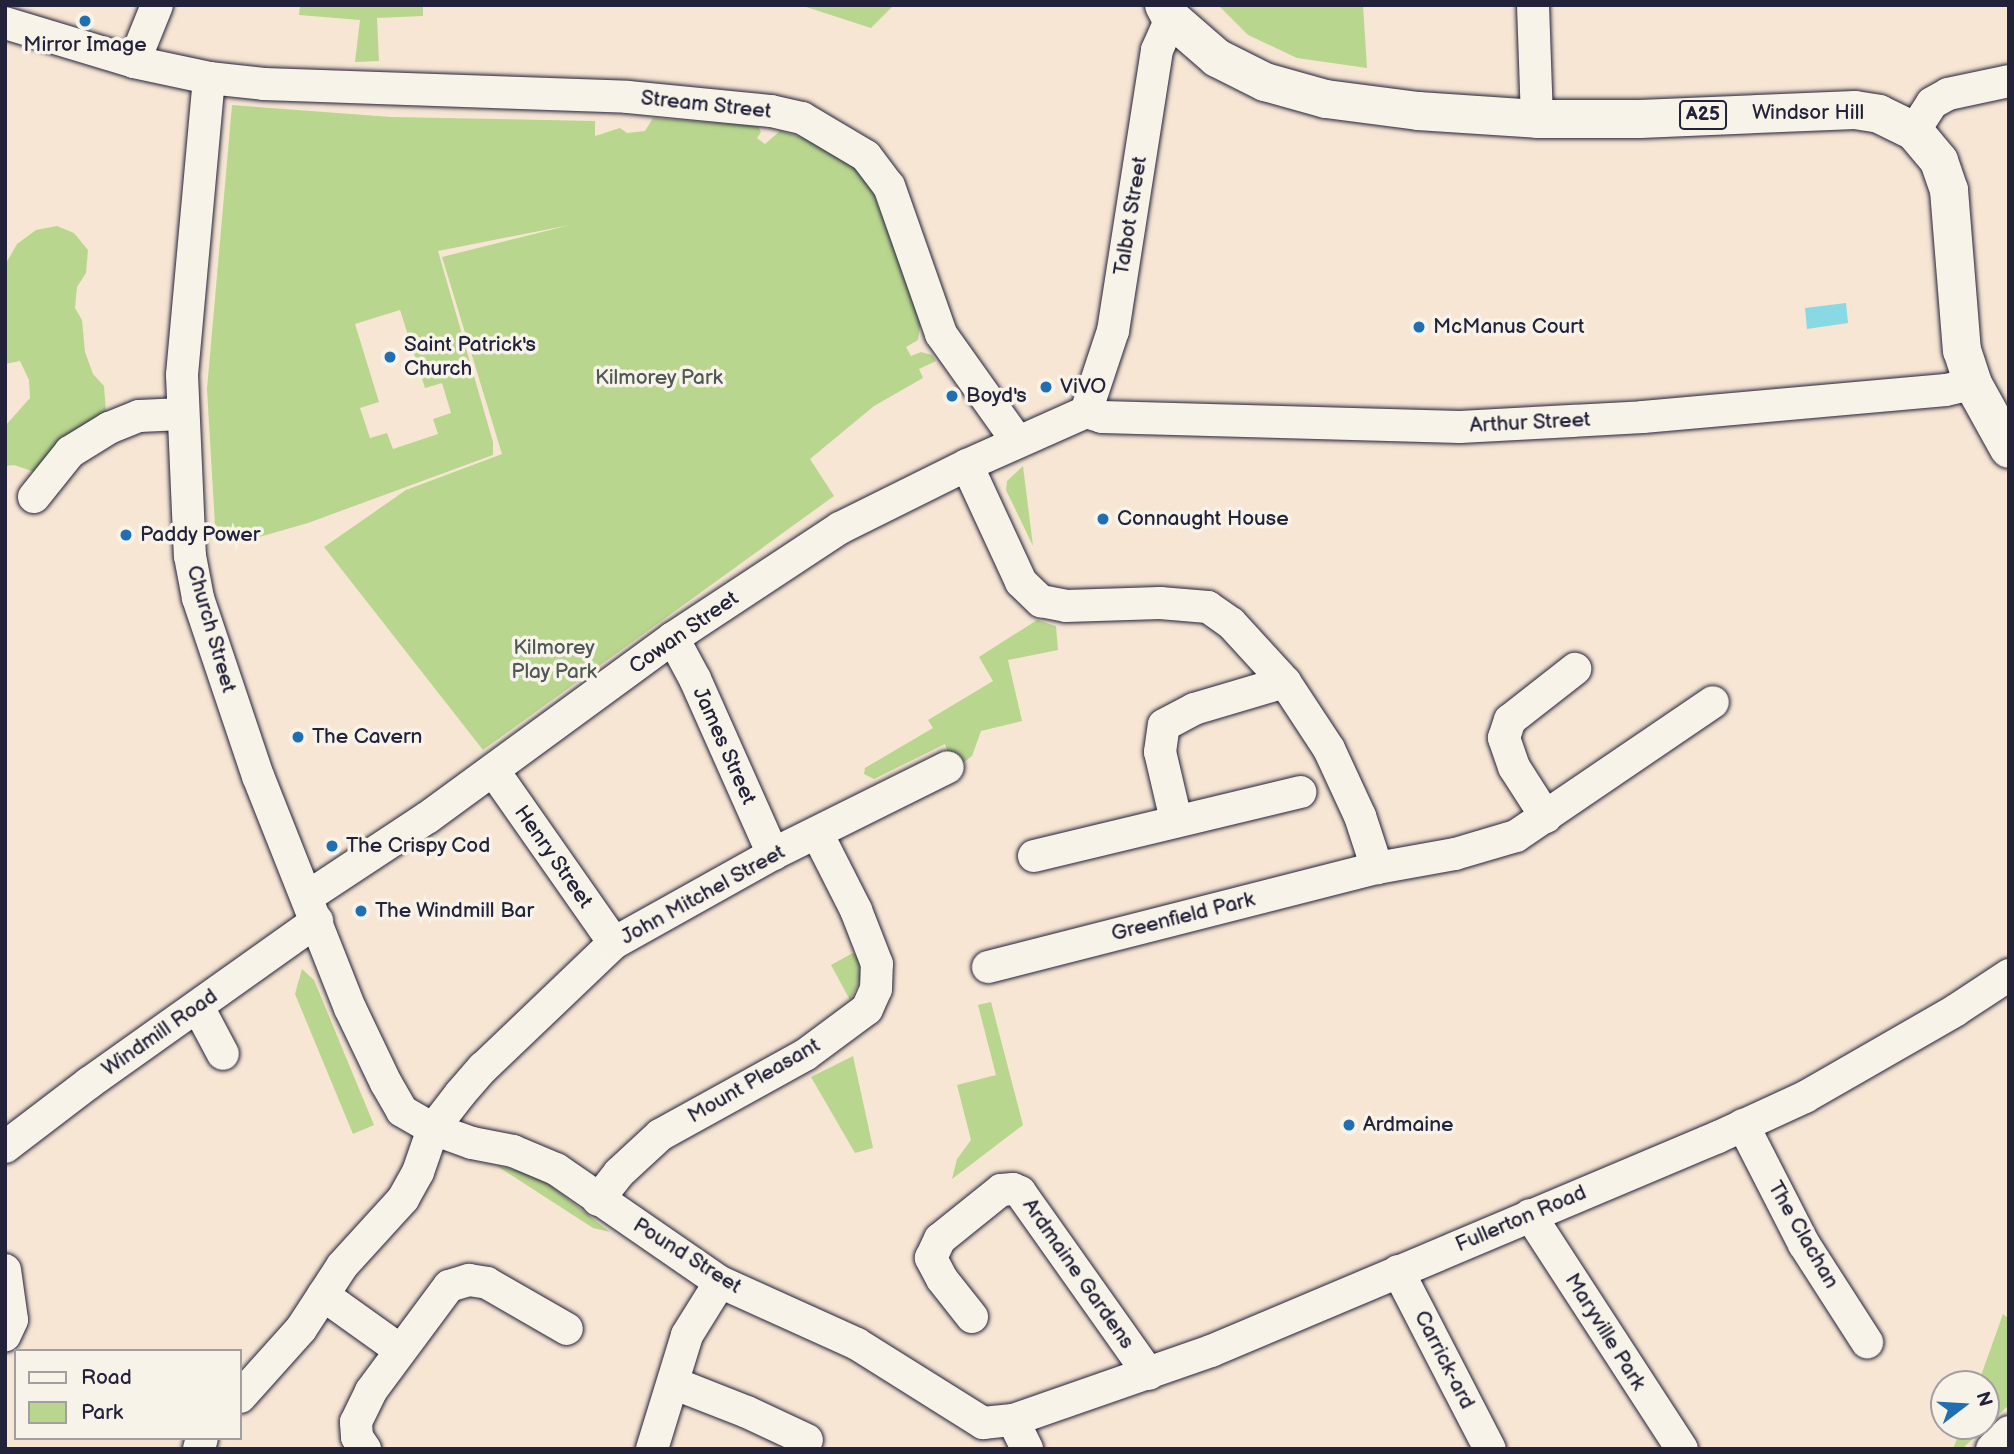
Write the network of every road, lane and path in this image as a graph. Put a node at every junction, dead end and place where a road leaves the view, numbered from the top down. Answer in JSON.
{"nodes":[{"id":1,"x":8,"y":5,"type":"edge"},
{"id":2,"x":157,"y":5,"type":"edge"},
{"id":3,"x":1533,"y":5,"type":"edge"},
{"id":4,"x":1167,"y":12,"type":"edge"},
{"id":5,"x":5,"y":15,"type":"edge"},
{"id":6,"x":5,"y":23,"type":"edge"},
{"id":7,"x":134,"y":62,"type":"junction"},
{"id":8,"x":209,"y":78,"type":"junction"},
{"id":9,"x":2009,"y":81,"type":"edge"},
{"id":10,"x":1537,"y":119,"type":"junction"},
{"id":11,"x":1914,"y":131,"type":"junction"},
{"id":12,"x":1973,"y":384,"type":"junction"},
{"id":13,"x":1086,"y":412,"type":"junction"},
{"id":14,"x":182,"y":414,"type":"junction"},
{"id":15,"x":1017,"y":441,"type":"junction"},
{"id":16,"x":2009,"y":449,"type":"edge"},
{"id":17,"x":967,"y":464,"type":"junction"},
{"id":18,"x":34,"y":497,"type":"dead end"},
{"id":19,"x":673,"y":638,"type":"junction"},
{"id":20,"x":1575,"y":669,"type":"dead end"},
{"id":21,"x":1285,"y":682,"type":"junction"},
{"id":22,"x":1713,"y":702,"type":"dead end"},
{"id":23,"x":948,"y":767,"type":"dead end"},
{"id":24,"x":493,"y":770,"type":"junction"},
{"id":25,"x":1300,"y":792,"type":"dead end"},
{"id":26,"x":1546,"y":817,"type":"junction"},
{"id":27,"x":1176,"y":820,"type":"junction"},
{"id":28,"x":818,"y":835,"type":"junction"},
{"id":29,"x":773,"y":854,"type":"junction"},
{"id":30,"x":1034,"y":856,"type":"dead end"},
{"id":31,"x":1377,"y":868,"type":"junction"},
{"id":32,"x":312,"y":909,"type":"junction"},
{"id":33,"x":614,"y":943,"type":"junction"},
{"id":34,"x":988,"y":967,"type":"dead end"},
{"id":35,"x":2009,"y":975,"type":"edge"},
{"id":36,"x":198,"y":1007,"type":"junction"},
{"id":37,"x":223,"y":1054,"type":"dead end"},
{"id":38,"x":1743,"y":1125,"type":"junction"},
{"id":39,"x":433,"y":1129,"type":"junction"},
{"id":40,"x":5,"y":1147,"type":"edge"},
{"id":41,"x":598,"y":1200,"type":"junction"},
{"id":42,"x":1530,"y":1215,"type":"junction"},
{"id":43,"x":5,"y":1270,"type":"edge"},
{"id":44,"x":1398,"y":1271,"type":"junction"},
{"id":45,"x":720,"y":1282,"type":"junction"},
{"id":46,"x":323,"y":1295,"type":"junction"},
{"id":47,"x":972,"y":1317,"type":"dead end"},
{"id":48,"x":567,"y":1329,"type":"dead end"},
{"id":49,"x":5,"y":1335,"type":"edge"},
{"id":50,"x":1867,"y":1342,"type":"dead end"},
{"id":51,"x":400,"y":1350,"type":"junction"},
{"id":52,"x":1149,"y":1374,"type":"junction"},
{"id":53,"x":673,"y":1383,"type":"junction"},
{"id":54,"x":242,"y":1395,"type":"edge"},
{"id":55,"x":1013,"y":1420,"type":"junction"},
{"id":56,"x":2009,"y":1432,"type":"edge"},
{"id":57,"x":807,"y":1440,"type":"dead end"},
{"id":58,"x":365,"y":1449,"type":"edge"},
{"id":59,"x":652,"y":1449,"type":"edge"},
{"id":60,"x":1027,"y":1449,"type":"edge"},
{"id":61,"x":1490,"y":1449,"type":"edge"},
{"id":62,"x":1682,"y":1449,"type":"edge"},
{"id":63,"x":1992,"y":1449,"type":"edge"}],
"edges":[{"from":1,"to":5,"type":"street"},
{"from":2,"to":7,"type":"street"},
{"from":3,"to":10,"type":"street"},
{"from":4,"to":10,"type":"main road","name":"Windsor Hill","number":"A25"},
{"from":4,"to":13,"type":"street","name":"Talbot Street"},
{"from":6,"to":7,"type":"street","name":"Stream Street"},
{"from":7,"to":8,"type":"street","name":"Stream Street"},
{"from":8,"to":14,"type":"street","name":"Church Street"},
{"from":8,"to":15,"type":"street","name":"Stream Street"},
{"from":9,"to":11,"type":"street"},
{"from":10,"to":11,"type":"main road","name":"Windsor Hill","number":"A25"},
{"from":11,"to":12,"type":"main road","name":"Windsor Hill","number":"A25"},
{"from":12,"to":13,"type":"street","name":"Arthur Street"},
{"from":12,"to":16,"type":"main road","name":"Windsor Hill","number":"A25"},
{"from":13,"to":15,"type":"street","name":"Cowan Street"},
{"from":14,"to":18,"type":"street"},
{"from":14,"to":32,"type":"street","name":"Church Street"},
{"from":15,"to":17,"type":"street","name":"Cowan Street"},
{"from":17,"to":19,"type":"street","name":"Cowan Street"},
{"from":17,"to":21,"type":"street"},
{"from":19,"to":24,"type":"street","name":"Cowan Street"},
{"from":19,"to":29,"type":"street","name":"James Street"},
{"from":20,"to":26,"type":"street"},
{"from":21,"to":27,"type":"street"},
{"from":21,"to":31,"type":"street"},
{"from":22,"to":26,"type":"street","name":"Greenfield Park"},
{"from":23,"to":28,"type":"street","name":"John Mitchel Street"},
{"from":24,"to":32,"type":"street","name":"Cowan Street"},
{"from":24,"to":33,"type":"street","name":"Henry Street"},
{"from":25,"to":27,"type":"street"},
{"from":26,"to":31,"type":"street","name":"Greenfield Park"},
{"from":27,"to":30,"type":"street"},
{"from":28,"to":29,"type":"street","name":"John Mitchel Street"},
{"from":28,"to":41,"type":"street","name":"Mount Pleasant"},
{"from":29,"to":33,"type":"street","name":"John Mitchel Street"},
{"from":31,"to":34,"type":"street","name":"Greenfield Park"},
{"from":32,"to":36,"type":"street","name":"Windmill Road"},
{"from":32,"to":39,"type":"street","name":"Church Street"},
{"from":33,"to":39,"type":"street","name":"John Mitchel Street"},
{"from":35,"to":38,"type":"street","name":"Fullerton Road"},
{"from":36,"to":37,"type":"street"},
{"from":36,"to":40,"type":"street","name":"Windmill Road"},
{"from":38,"to":42,"type":"street","name":"Fullerton Road"},
{"from":38,"to":50,"type":"street","name":"The Clachan"},
{"from":39,"to":41,"type":"street","name":"Pound Street"},
{"from":39,"to":46,"type":"street","name":"John Mitchel Street"},
{"from":41,"to":45,"type":"street","name":"Pound Street"},
{"from":42,"to":44,"type":"street","name":"Fullerton Road"},
{"from":42,"to":62,"type":"street","name":"Maryville Park"},
{"from":43,"to":49,"type":"street"},
{"from":44,"to":52,"type":"street","name":"Fullerton Road"},
{"from":44,"to":61,"type":"street","name":"Carrick-ard"},
{"from":45,"to":53,"type":"street"},
{"from":45,"to":55,"type":"street","name":"Pound Street"},
{"from":46,"to":51,"type":"street"},
{"from":46,"to":54,"type":"street","name":"John Mitchel Street"},
{"from":47,"to":52,"type":"street","name":"Ardmaine Gardens"},
{"from":48,"to":51,"type":"street"},
{"from":51,"to":58,"type":"street"},
{"from":52,"to":55,"type":"street","name":"Fullerton Road"},
{"from":53,"to":57,"type":"street"},
{"from":53,"to":59,"type":"street"},
{"from":55,"to":60,"type":"street"},
{"from":56,"to":63,"type":"street"}]}
